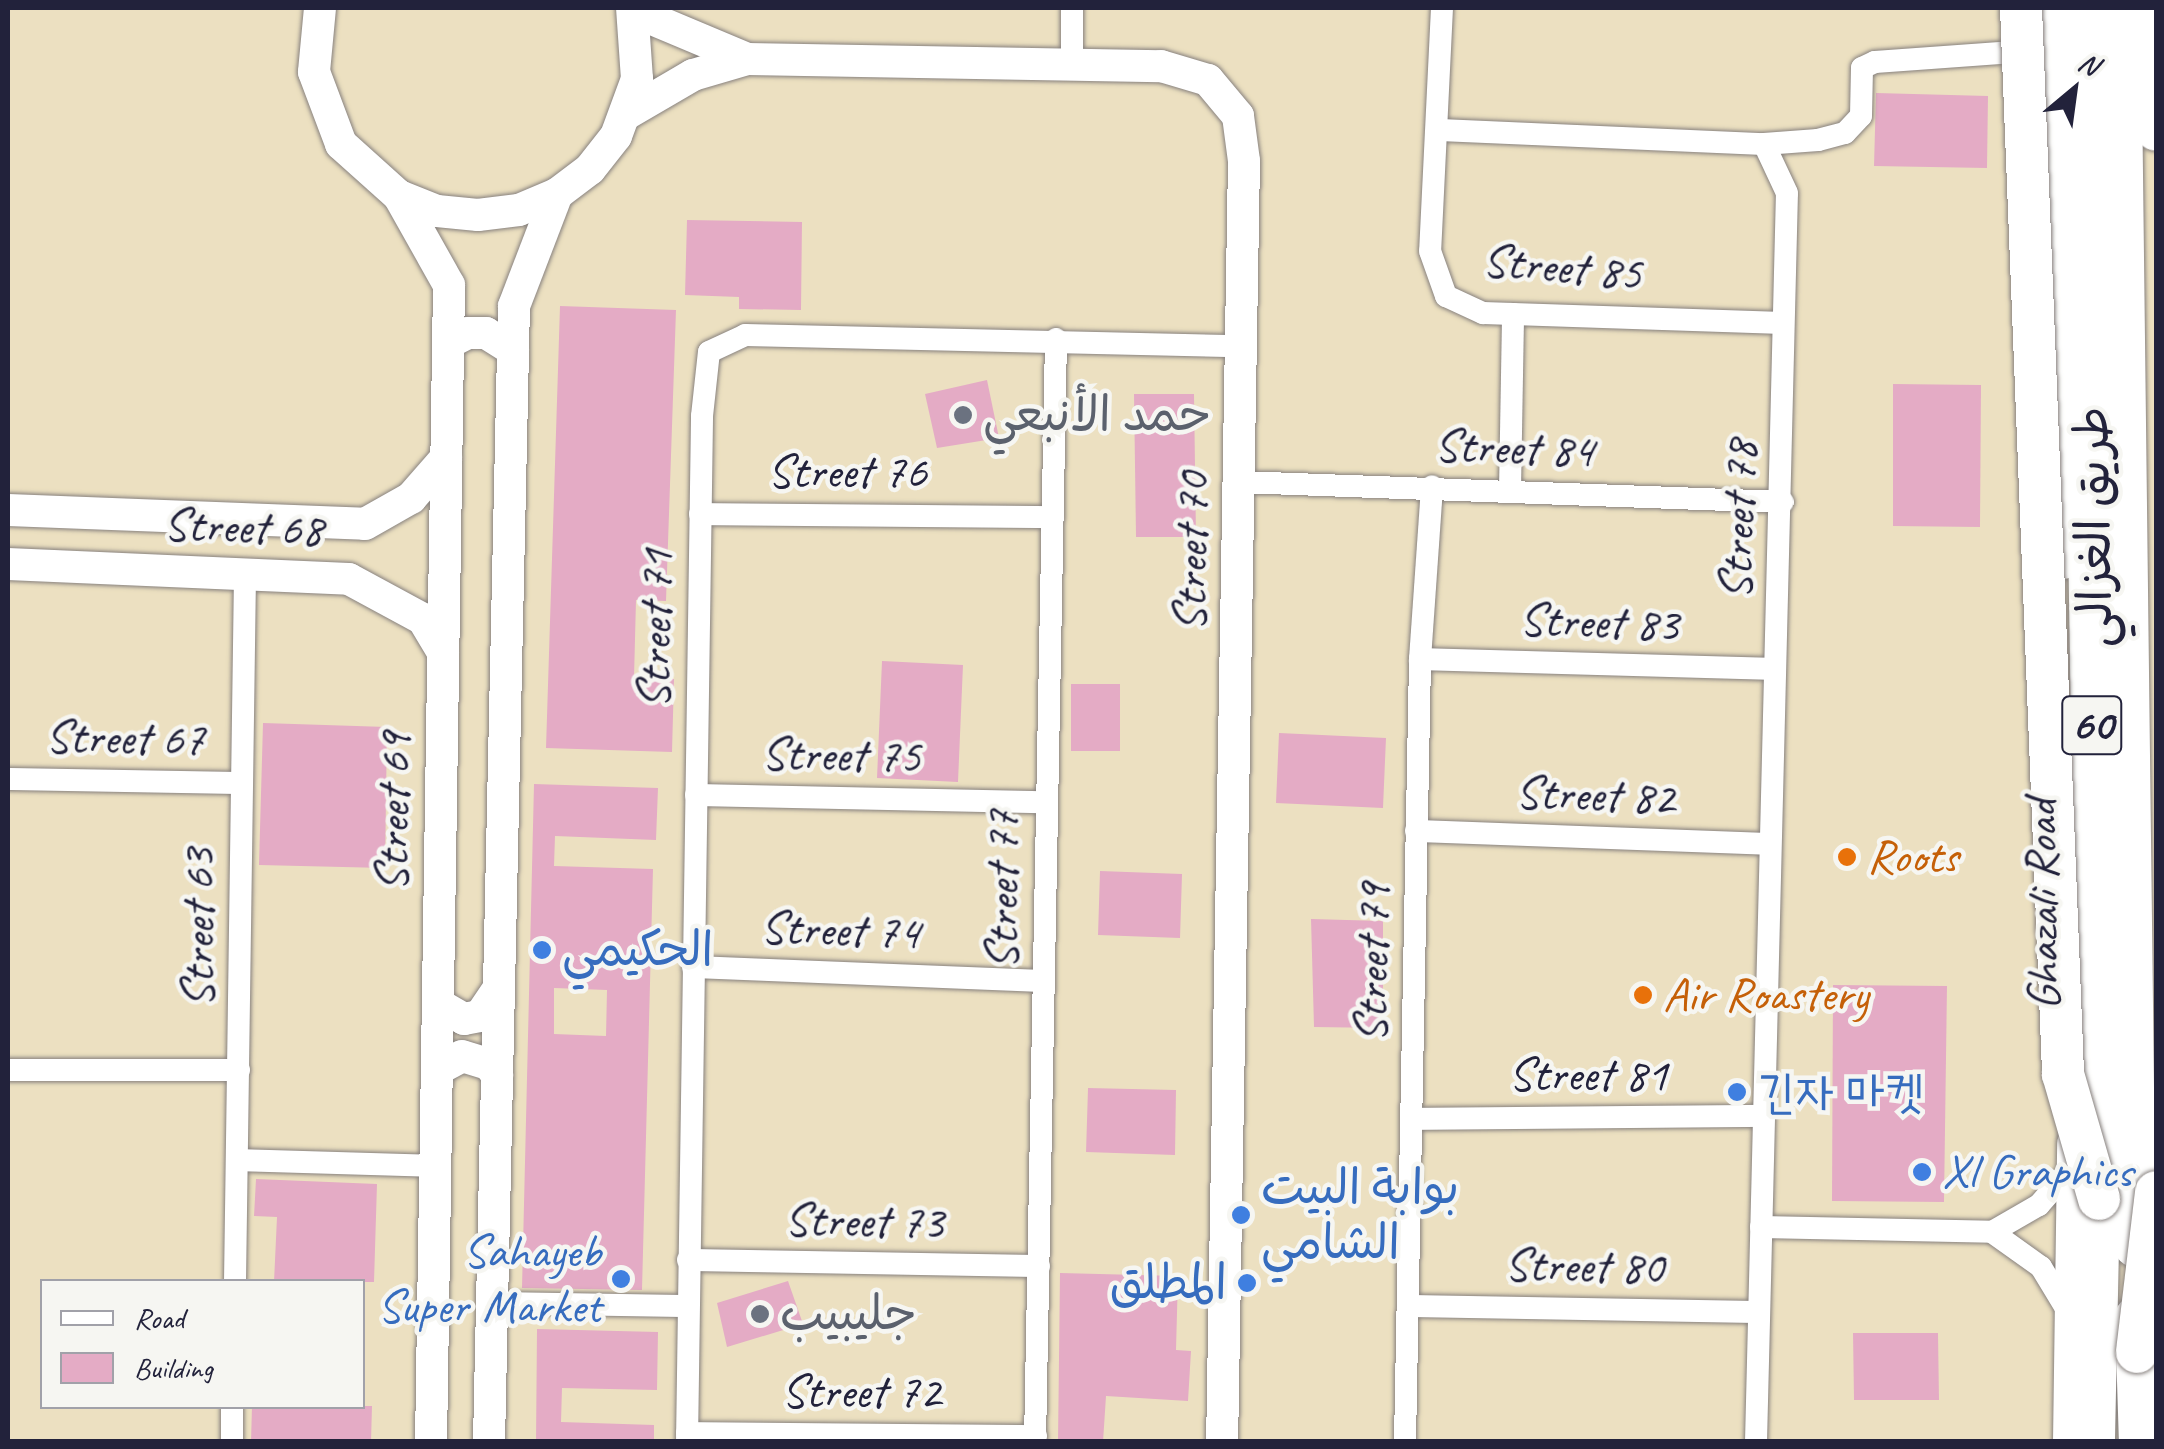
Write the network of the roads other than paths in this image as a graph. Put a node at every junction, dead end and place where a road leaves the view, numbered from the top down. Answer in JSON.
{"nodes":[{"id":1,"x":320,"y":8,"type":"edge"},
{"id":2,"x":1072,"y":8,"type":"edge"},
{"id":3,"x":1442,"y":8,"type":"edge"},
{"id":4,"x":2120,"y":8,"type":"edge"},
{"id":5,"x":2137,"y":8,"type":"edge"},
{"id":6,"x":632,"y":9,"type":"edge"},
{"id":7,"x":2052,"y":12,"type":"edge"},
{"id":8,"x":748,"y":59,"type":"junction"},
{"id":9,"x":1072,"y":64,"type":"junction"},
{"id":10,"x":628,"y":112,"type":"junction"},
{"id":11,"x":1440,"y":130,"type":"junction"},
{"id":12,"x":2156,"y":130,"type":"edge"},
{"id":13,"x":1764,"y":144,"type":"junction"},
{"id":14,"x":557,"y":194,"type":"junction"},
{"id":15,"x":399,"y":196,"type":"junction"},
{"id":16,"x":1513,"y":314,"type":"junction"},
{"id":17,"x":1784,"y":323,"type":"junction"},
{"id":18,"x":1056,"y":340,"type":"junction"},
{"id":19,"x":448,"y":343,"type":"junction"},
{"id":20,"x":1240,"y":346,"type":"junction"},
{"id":21,"x":513,"y":350,"type":"junction"},
{"id":22,"x":446,"y":458,"type":"junction"},
{"id":23,"x":1240,"y":482,"type":"junction"},
{"id":24,"x":1432,"y":486,"type":"junction"},
{"id":25,"x":1510,"y":490,"type":"junction"},
{"id":26,"x":1784,"y":502,"type":"junction"},
{"id":27,"x":8,"y":510,"type":"edge"},
{"id":28,"x":49,"y":511,"type":"junction"},
{"id":29,"x":700,"y":514,"type":"junction"},
{"id":30,"x":1052,"y":516,"type":"junction"},
{"id":31,"x":283,"y":524,"type":"junction"},
{"id":32,"x":8,"y":564,"type":"edge"},
{"id":33,"x":46,"y":566,"type":"junction"},
{"id":34,"x":245,"y":576,"type":"junction"},
{"id":35,"x":288,"y":578,"type":"junction"},
{"id":36,"x":443,"y":653,"type":"junction"},
{"id":37,"x":1420,"y":659,"type":"junction"},
{"id":38,"x":1775,"y":669,"type":"junction"},
{"id":39,"x":8,"y":778,"type":"edge"},
{"id":40,"x":241,"y":783,"type":"junction"},
{"id":41,"x":696,"y":795,"type":"junction"},
{"id":42,"x":1044,"y":802,"type":"junction"},
{"id":43,"x":1416,"y":832,"type":"junction"},
{"id":44,"x":1770,"y":844,"type":"junction"},
{"id":45,"x":693,"y":967,"type":"junction"},
{"id":46,"x":1044,"y":981,"type":"junction"},
{"id":47,"x":497,"y":991,"type":"junction"},
{"id":48,"x":438,"y":1004,"type":"junction"},
{"id":49,"x":438,"y":1069,"type":"junction"},
{"id":50,"x":8,"y":1070,"type":"edge"},
{"id":51,"x":239,"y":1070,"type":"junction"},
{"id":52,"x":498,"y":1075,"type":"junction"},
{"id":53,"x":1764,"y":1116,"type":"junction"},
{"id":54,"x":1412,"y":1119,"type":"junction"},
{"id":55,"x":238,"y":1160,"type":"junction"},
{"id":56,"x":2074,"y":1164,"type":"junction"},
{"id":57,"x":436,"y":1166,"type":"junction"},
{"id":58,"x":2156,"y":1192,"type":"edge"},
{"id":59,"x":2099,"y":1199,"type":"junction"},
{"id":60,"x":1761,"y":1227,"type":"junction"},
{"id":61,"x":1992,"y":1232,"type":"junction"},
{"id":62,"x":688,"y":1260,"type":"junction"},
{"id":63,"x":1038,"y":1266,"type":"junction"},
{"id":64,"x":235,"y":1279,"type":"edge"},
{"id":65,"x":492,"y":1303,"type":"junction"},
{"id":66,"x":686,"y":1306,"type":"junction"},
{"id":67,"x":1408,"y":1306,"type":"junction"},
{"id":68,"x":1759,"y":1312,"type":"junction"},
{"id":69,"x":2071,"y":1319,"type":"junction"},
{"id":70,"x":2137,"y":1352,"type":"junction"},
{"id":71,"x":232,"y":1409,"type":"edge"},
{"id":72,"x":687,"y":1438,"type":"edge"},
{"id":73,"x":1036,"y":1439,"type":"edge"},
{"id":74,"x":232,"y":1442,"type":"edge"},
{"id":75,"x":432,"y":1442,"type":"edge"},
{"id":76,"x":489,"y":1442,"type":"edge"},
{"id":77,"x":1222,"y":1442,"type":"edge"},
{"id":78,"x":1405,"y":1442,"type":"edge"},
{"id":79,"x":1756,"y":1442,"type":"edge"},
{"id":80,"x":2070,"y":1442,"type":"edge"},
{"id":81,"x":2094,"y":1442,"type":"edge"},
{"id":82,"x":2140,"y":1442,"type":"edge"},
{"id":83,"x":2153,"y":1442,"type":"edge"}],
"edges":[{"from":1,"to":15,"type":"street"},
{"from":2,"to":9,"type":"street"},
{"from":3,"to":11,"type":"street","name":"Street 85"},
{"from":4,"to":70,"type":"highway","name":"Ghazali Road","number":"60","bridge":true},
{"from":5,"to":12,"type":"highway"},
{"from":5,"to":83,"type":"main road"},
{"from":6,"to":8,"type":"street","name":"Street 70"},
{"from":6,"to":10,"type":"street"},
{"from":7,"to":13,"type":"street"},
{"from":7,"to":56,"type":"main road","name":"طريق الغزالي"},
{"from":7,"to":59,"type":"highway","name":"Ghazali Road","number":"60","bridge":true},
{"from":7,"to":59,"type":"highway","bridge":true},
{"from":8,"to":9,"type":"street","name":"Street 70"},
{"from":8,"to":10,"type":"street","name":"Street 70"},
{"from":9,"to":20,"type":"street","name":"Street 70"},
{"from":10,"to":14,"type":"street"},
{"from":11,"to":13,"type":"street"},
{"from":11,"to":16,"type":"street","name":"Street 85"},
{"from":13,"to":17,"type":"street","name":"Street 78"},
{"from":14,"to":15,"type":"street"},
{"from":14,"to":21,"type":"street"},
{"from":15,"to":19,"type":"street","name":"Street 69"},
{"from":16,"to":17,"type":"street","name":"Street 85"},
{"from":16,"to":25,"type":"street"},
{"from":17,"to":26,"type":"street","name":"Street 78"},
{"from":18,"to":20,"type":"street","name":"Street 71"},
{"from":18,"to":29,"type":"street","name":"Street 71"},
{"from":18,"to":30,"type":"street","name":"Street 77"},
{"from":19,"to":21,"type":"street"},
{"from":19,"to":22,"type":"street","name":"Street 69"},
{"from":20,"to":23,"type":"street","name":"Street 70"},
{"from":21,"to":47,"type":"street"},
{"from":22,"to":31,"type":"street","name":"Street 68"},
{"from":22,"to":36,"type":"street","name":"Street 69"},
{"from":23,"to":24,"type":"street","name":"Street 84"},
{"from":23,"to":77,"type":"street","name":"Street 70"},
{"from":24,"to":25,"type":"street","name":"Street 84"},
{"from":24,"to":37,"type":"street","name":"Street 79"},
{"from":25,"to":26,"type":"street","name":"Street 84"},
{"from":26,"to":38,"type":"street","name":"Street 78"},
{"from":27,"to":28,"type":"street","name":"Street 68"},
{"from":28,"to":31,"type":"street","name":"Street 68"},
{"from":28,"to":33,"type":"street"},
{"from":29,"to":30,"type":"street","name":"Street 76"},
{"from":29,"to":41,"type":"street","name":"Street 71"},
{"from":30,"to":42,"type":"street","name":"Street 77"},
{"from":31,"to":35,"type":"street"},
{"from":32,"to":33,"type":"street","name":"Street 68"},
{"from":33,"to":34,"type":"street","name":"Street 68"},
{"from":34,"to":35,"type":"street","name":"Street 68"},
{"from":34,"to":40,"type":"street","name":"Street 63"},
{"from":35,"to":36,"type":"street","name":"Street 68"},
{"from":36,"to":48,"type":"street","name":"Street 69"},
{"from":37,"to":38,"type":"street","name":"Street 83"},
{"from":37,"to":43,"type":"street","name":"Street 79"},
{"from":38,"to":44,"type":"street","name":"Street 78"},
{"from":39,"to":40,"type":"street","name":"Street 67"},
{"from":40,"to":51,"type":"street","name":"Street 63"},
{"from":41,"to":42,"type":"street","name":"Street 75"},
{"from":41,"to":45,"type":"street","name":"Street 71"},
{"from":42,"to":46,"type":"street","name":"Street 77"},
{"from":43,"to":44,"type":"street","name":"Street 82"},
{"from":43,"to":54,"type":"street","name":"Street 79"},
{"from":44,"to":53,"type":"street","name":"Street 78"},
{"from":45,"to":46,"type":"street","name":"Street 74"},
{"from":45,"to":62,"type":"street","name":"Street 71"},
{"from":46,"to":63,"type":"street","name":"Street 77"},
{"from":47,"to":48,"type":"street"},
{"from":47,"to":52,"type":"street"},
{"from":48,"to":49,"type":"street","name":"Street 69"},
{"from":49,"to":52,"type":"street"},
{"from":49,"to":57,"type":"street","name":"Street 69"},
{"from":50,"to":51,"type":"street"},
{"from":51,"to":55,"type":"street","name":"Street 63"},
{"from":52,"to":65,"type":"street"},
{"from":53,"to":54,"type":"street","name":"Street 81"},
{"from":53,"to":60,"type":"street","name":"Street 78"},
{"from":54,"to":67,"type":"street","name":"Street 79"},
{"from":55,"to":57,"type":"street"},
{"from":55,"to":64,"type":"street","name":"Street 63"},
{"from":56,"to":61,"type":"street"},
{"from":56,"to":69,"type":"main road","name":"طريق الغزالي"},
{"from":57,"to":75,"type":"street","name":"Street 69"},
{"from":58,"to":70,"type":"highway","bridge":true},
{"from":59,"to":81,"type":"highway","name":"Ghazali Road","number":"60"},
{"from":60,"to":61,"type":"street"},
{"from":60,"to":68,"type":"street","name":"Street 78"},
{"from":61,"to":69,"type":"street"},
{"from":62,"to":63,"type":"street","name":"Street 73"},
{"from":62,"to":66,"type":"street","name":"Street 71"},
{"from":63,"to":73,"type":"street","name":"Street 77"},
{"from":65,"to":66,"type":"street"},
{"from":65,"to":76,"type":"street"},
{"from":66,"to":72,"type":"street","name":"Street 71"},
{"from":67,"to":68,"type":"street","name":"Street 80"},
{"from":67,"to":78,"type":"street","name":"Street 79"},
{"from":68,"to":79,"type":"street","name":"Street 78"},
{"from":69,"to":80,"type":"main road"},
{"from":70,"to":82,"type":"highway","name":"Ghazali Road","number":"60"},
{"from":71,"to":74,"type":"street"},
{"from":72,"to":73,"type":"street","name":"Street 72"}]}
